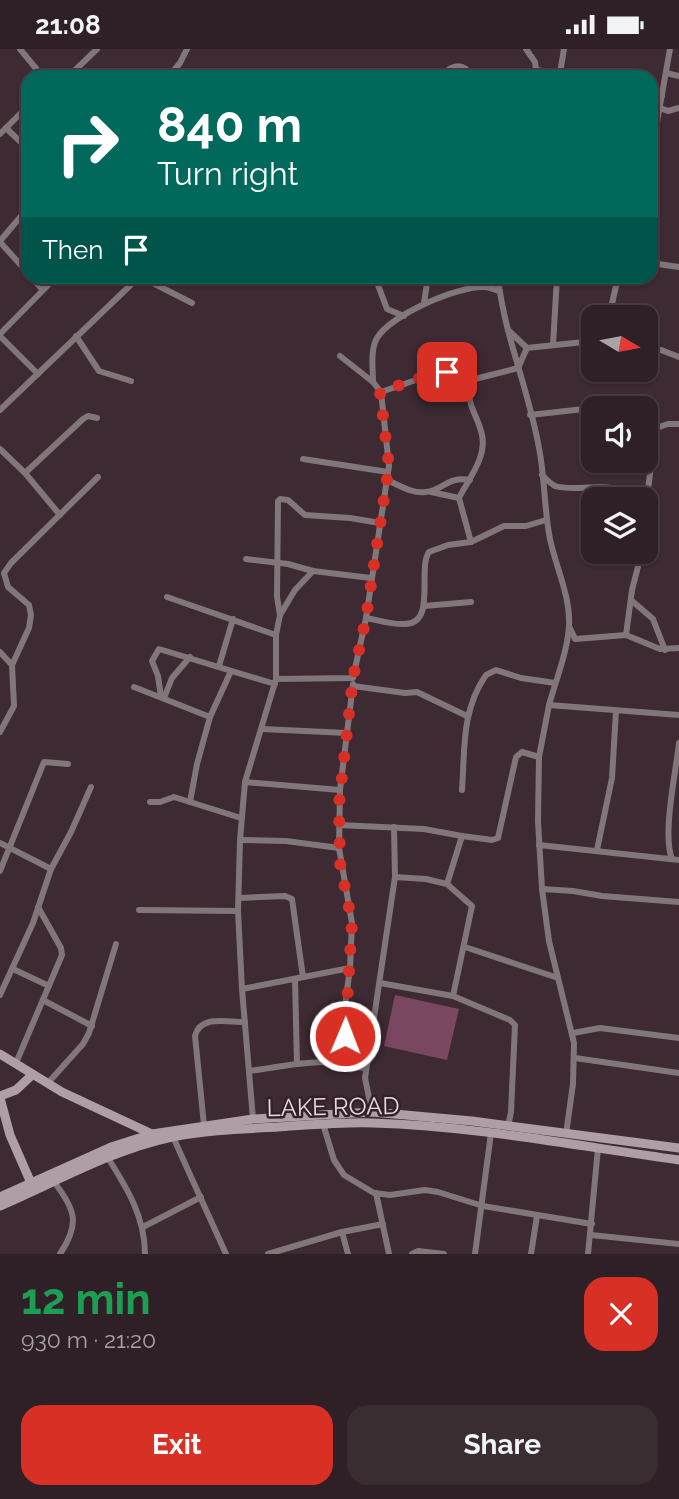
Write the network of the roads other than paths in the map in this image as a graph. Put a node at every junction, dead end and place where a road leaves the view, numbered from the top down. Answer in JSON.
{"nodes":[{"id":1,"x":20,"y":49,"type":"edge"},
{"id":2,"x":97,"y":49,"type":"edge"},
{"id":3,"x":187,"y":49,"type":"edge"},
{"id":4,"x":526,"y":49,"type":"edge"},
{"id":5,"x":564,"y":49,"type":"edge"},
{"id":6,"x":670,"y":49,"type":"edge"},
{"id":7,"x":37,"y":70,"type":"edge"},
{"id":8,"x":75,"y":70,"type":"edge"},
{"id":9,"x":173,"y":70,"type":"edge"},
{"id":10,"x":447,"y":70,"type":"edge"},
{"id":11,"x":466,"y":70,"type":"edge"},
{"id":12,"x":536,"y":70,"type":"edge"},
{"id":13,"x":560,"y":70,"type":"edge"},
{"id":14,"x":666,"y":73,"type":"junction"},
{"id":15,"x":679,"y":76,"type":"edge"},
{"id":16,"x":658,"y":95,"type":"edge"},
{"id":17,"x":662,"y":96,"type":"junction"},
{"id":18,"x":660,"y":108,"type":"junction"},
{"id":19,"x":679,"y":109,"type":"edge"},
{"id":20,"x":21,"y":113,"type":"edge"},
{"id":21,"x":658,"y":119,"type":"edge"},
{"id":22,"x":6,"y":128,"type":"junction"},
{"id":23,"x":0,"y":134,"type":"edge"},
{"id":24,"x":21,"y":142,"type":"edge"},
{"id":25,"x":21,"y":216,"type":"edge"},
{"id":26,"x":0,"y":241,"type":"edge"},
{"id":27,"x":658,"y":264,"type":"edge"},
{"id":28,"x":21,"y":266,"type":"edge"},
{"id":29,"x":679,"y":267,"type":"edge"},
{"id":30,"x":37,"y":284,"type":"edge"},
{"id":31,"x":48,"y":284,"type":"edge"},
{"id":32,"x":133,"y":284,"type":"edge"},
{"id":33,"x":154,"y":284,"type":"edge"},
{"id":34,"x":378,"y":284,"type":"edge"},
{"id":35,"x":427,"y":284,"type":"edge"},
{"id":36,"x":498,"y":284,"type":"edge"},
{"id":37,"x":556,"y":284,"type":"edge"},
{"id":38,"x":616,"y":284,"type":"edge"},
{"id":39,"x":42,"y":289,"type":"junction"},
{"id":40,"x":499,"y":291,"type":"junction"},
{"id":41,"x":192,"y":303,"type":"dead end"},
{"id":42,"x":424,"y":303,"type":"junction"},
{"id":43,"x":612,"y":305,"type":"edge"},
{"id":44,"x":404,"y":316,"type":"junction"},
{"id":45,"x":508,"y":330,"type":"junction"},
{"id":46,"x":0,"y":335,"type":"edge"},
{"id":47,"x":76,"y":337,"type":"junction"},
{"id":48,"x":581,"y":342,"type":"edge"},
{"id":49,"x":552,"y":345,"type":"junction"},
{"id":50,"x":527,"y":348,"type":"junction"},
{"id":51,"x":658,"y":350,"type":"edge"},
{"id":52,"x":340,"y":356,"type":"dead end"},
{"id":53,"x":679,"y":357,"type":"edge"},
{"id":54,"x":518,"y":368,"type":"junction"},
{"id":55,"x":38,"y":374,"type":"junction"},
{"id":56,"x":470,"y":380,"type":"junction"},
{"id":57,"x":131,"y":381,"type":"dead end"},
{"id":58,"x":373,"y":382,"type":"junction"},
{"id":59,"x":380,"y":392,"type":"junction"},
{"id":60,"x":581,"y":409,"type":"edge"},
{"id":61,"x":0,"y":410,"type":"edge"},
{"id":62,"x":530,"y":415,"type":"junction"},
{"id":63,"x":97,"y":418,"type":"dead end"},
{"id":64,"x":679,"y":424,"type":"edge"},
{"id":65,"x":658,"y":427,"type":"edge"},
{"id":66,"x":0,"y":449,"type":"edge"},
{"id":67,"x":303,"y":459,"type":"dead end"},
{"id":68,"x":25,"y":474,"type":"junction"},
{"id":69,"x":542,"y":475,"type":"junction"},
{"id":70,"x":387,"y":476,"type":"junction"},
{"id":71,"x":98,"y":477,"type":"dead end"},
{"id":72,"x":470,"y":480,"type":"junction"},
{"id":73,"x":554,"y":486,"type":"junction"},
{"id":74,"x":584,"y":487,"type":"edge"},
{"id":75,"x":429,"y":492,"type":"junction"},
{"id":76,"x":543,"y":497,"type":"junction"},
{"id":77,"x":459,"y":498,"type":"junction"},
{"id":78,"x":60,"y":515,"type":"junction"},
{"id":79,"x":546,"y":520,"type":"junction"},
{"id":80,"x":380,"y":523,"type":"junction"},
{"id":81,"x":471,"y":542,"type":"junction"},
{"id":82,"x":246,"y":559,"type":"dead end"},
{"id":83,"x":277,"y":563,"type":"junction"},
{"id":84,"x":639,"y":564,"type":"edge"},
{"id":85,"x":313,"y":571,"type":"junction"},
{"id":86,"x":370,"y":577,"type":"junction"},
{"id":87,"x":167,"y":597,"type":"dead end"},
{"id":88,"x":631,"y":600,"type":"junction"},
{"id":89,"x":471,"y":602,"type":"dead end"},
{"id":90,"x":424,"y":605,"type":"junction"},
{"id":91,"x":280,"y":615,"type":"junction"},
{"id":92,"x":366,"y":618,"type":"junction"},
{"id":93,"x":233,"y":619,"type":"junction"},
{"id":94,"x":569,"y":626,"type":"junction"},
{"id":95,"x":276,"y":635,"type":"junction"},
{"id":96,"x":626,"y":635,"type":"junction"},
{"id":97,"x":575,"y":639,"type":"junction"},
{"id":98,"x":565,"y":648,"type":"junction"},
{"id":99,"x":679,"y":648,"type":"edge"},
{"id":100,"x":665,"y":650,"type":"junction"},
{"id":101,"x":0,"y":652,"type":"edge"},
{"id":102,"x":190,"y":657,"type":"junction"},
{"id":103,"x":12,"y":665,"type":"junction"},
{"id":104,"x":219,"y":666,"type":"junction"},
{"id":105,"x":231,"y":671,"type":"junction"},
{"id":106,"x":275,"y":682,"type":"junction"},
{"id":107,"x":353,"y":682,"type":"junction"},
{"id":108,"x":555,"y":683,"type":"junction"},
{"id":109,"x":134,"y":687,"type":"dead end"},
{"id":110,"x":163,"y":697,"type":"junction"},
{"id":111,"x":549,"y":705,"type":"junction"},
{"id":112,"x":616,"y":711,"type":"junction"},
{"id":113,"x":679,"y":715,"type":"edge"},
{"id":114,"x":467,"y":716,"type":"junction"},
{"id":115,"x":210,"y":717,"type":"junction"},
{"id":116,"x":262,"y":729,"type":"junction"},
{"id":117,"x":0,"y":732,"type":"edge"},
{"id":118,"x":347,"y":733,"type":"junction"},
{"id":119,"x":679,"y":743,"type":"edge"},
{"id":120,"x":539,"y":757,"type":"junction"},
{"id":121,"x":68,"y":764,"type":"dead end"},
{"id":122,"x":245,"y":782,"type":"junction"},
{"id":123,"x":91,"y":787,"type":"dead end"},
{"id":124,"x":340,"y":790,"type":"junction"},
{"id":125,"x":462,"y":790,"type":"dead end"},
{"id":126,"x":150,"y":802,"type":"dead end"},
{"id":127,"x":190,"y":802,"type":"junction"},
{"id":128,"x":670,"y":811,"type":"junction"},
{"id":129,"x":679,"y":812,"type":"edge"},
{"id":130,"x":241,"y":818,"type":"junction"},
{"id":131,"x":339,"y":825,"type":"junction"},
{"id":132,"x":394,"y":827,"type":"junction"},
{"id":133,"x":462,"y":837,"type":"junction"},
{"id":134,"x":240,"y":840,"type":"junction"},
{"id":135,"x":0,"y":843,"type":"edge"},
{"id":136,"x":540,"y":845,"type":"junction"},
{"id":137,"x":9,"y":848,"type":"junction"},
{"id":138,"x":339,"y":848,"type":"junction"},
{"id":139,"x":597,"y":850,"type":"junction"},
{"id":140,"x":675,"y":860,"type":"edge"},
{"id":141,"x":51,"y":869,"type":"junction"},
{"id":142,"x":0,"y":871,"type":"edge"},
{"id":143,"x":395,"y":877,"type":"junction"},
{"id":144,"x":447,"y":884,"type":"junction"},
{"id":145,"x":542,"y":889,"type":"junction"},
{"id":146,"x":239,"y":898,"type":"junction"},
{"id":147,"x":679,"y":902,"type":"edge"},
{"id":148,"x":38,"y":907,"type":"junction"},
{"id":149,"x":139,"y":910,"type":"dead end"},
{"id":150,"x":238,"y":911,"type":"junction"},
{"id":151,"x":116,"y":944,"type":"dead end"},
{"id":152,"x":465,"y":947,"type":"junction"},
{"id":153,"x":350,"y":968,"type":"junction"},
{"id":154,"x":13,"y":969,"type":"junction"},
{"id":155,"x":299,"y":978,"type":"junction"},
{"id":156,"x":558,"y":978,"type":"junction"},
{"id":157,"x":380,"y":983,"type":"junction"},
{"id":158,"x":49,"y":986,"type":"junction"},
{"id":159,"x":242,"y":989,"type":"junction"},
{"id":160,"x":0,"y":995,"type":"edge"},
{"id":161,"x":453,"y":996,"type":"junction"},
{"id":162,"x":43,"y":1000,"type":"junction"},
{"id":163,"x":245,"y":1022,"type":"junction"},
{"id":164,"x":92,"y":1026,"type":"junction"},
{"id":165,"x":573,"y":1033,"type":"junction"},
{"id":166,"x":679,"y":1038,"type":"edge"},
{"id":167,"x":370,"y":1040,"type":"junction"},
{"id":168,"x":0,"y":1054,"type":"edge"},
{"id":169,"x":575,"y":1058,"type":"junction"},
{"id":170,"x":16,"y":1063,"type":"junction"},
{"id":171,"x":297,"y":1064,"type":"junction"},
{"id":172,"x":366,"y":1069,"type":"junction"},
{"id":173,"x":249,"y":1071,"type":"junction"},
{"id":174,"x":679,"y":1073,"type":"edge"},
{"id":175,"x":32,"y":1075,"type":"junction"},
{"id":176,"x":47,"y":1084,"type":"junction"},
{"id":177,"x":0,"y":1097,"type":"edge"},
{"id":178,"x":372,"y":1112,"type":"junction"},
{"id":179,"x":253,"y":1119,"type":"junction"},
{"id":180,"x":323,"y":1124,"type":"junction"},
{"id":181,"x":204,"y":1125,"type":"junction"},
{"id":182,"x":508,"y":1126,"type":"junction"},
{"id":183,"x":491,"y":1133,"type":"junction"},
{"id":184,"x":152,"y":1135,"type":"junction"},
{"id":185,"x":173,"y":1137,"type":"junction"},
{"id":186,"x":566,"y":1139,"type":"junction"},
{"id":187,"x":598,"y":1148,"type":"junction"},
{"id":188,"x":679,"y":1148,"type":"edge"},
{"id":189,"x":108,"y":1158,"type":"junction"},
{"id":190,"x":679,"y":1160,"type":"edge"},
{"id":191,"x":54,"y":1182,"type":"junction"},
{"id":192,"x":31,"y":1183,"type":"junction"},
{"id":193,"x":376,"y":1193,"type":"junction"},
{"id":194,"x":0,"y":1197,"type":"edge"},
{"id":195,"x":201,"y":1197,"type":"junction"},
{"id":196,"x":0,"y":1206,"type":"edge"},
{"id":197,"x":483,"y":1206,"type":"junction"},
{"id":198,"x":537,"y":1216,"type":"junction"},
{"id":199,"x":383,"y":1224,"type":"junction"},
{"id":200,"x":592,"y":1224,"type":"junction"},
{"id":201,"x":143,"y":1227,"type":"junction"},
{"id":202,"x":342,"y":1233,"type":"junction"},
{"id":203,"x":590,"y":1235,"type":"junction"},
{"id":204,"x":679,"y":1244,"type":"edge"},
{"id":205,"x":61,"y":1252,"type":"edge"},
{"id":206,"x":51,"y":1254,"type":"edge"},
{"id":207,"x":145,"y":1254,"type":"edge"},
{"id":208,"x":226,"y":1254,"type":"edge"},
{"id":209,"x":268,"y":1254,"type":"edge"},
{"id":210,"x":348,"y":1254,"type":"edge"},
{"id":211,"x":389,"y":1254,"type":"edge"},
{"id":212,"x":412,"y":1254,"type":"edge"},
{"id":213,"x":444,"y":1254,"type":"edge"},
{"id":214,"x":475,"y":1254,"type":"edge"},
{"id":215,"x":531,"y":1254,"type":"edge"},
{"id":216,"x":588,"y":1254,"type":"edge"}],
"edges":[{"from":1,"to":7,"type":"street"},
{"from":2,"to":8,"type":"street"},
{"from":3,"to":9,"type":"street"},
{"from":4,"to":12,"type":"street"},
{"from":5,"to":13,"type":"street"},
{"from":6,"to":14,"type":"street"},
{"from":10,"to":11,"type":"street"},
{"from":14,"to":15,"type":"street"},
{"from":14,"to":17,"type":"street"},
{"from":16,"to":17,"type":"street"},
{"from":17,"to":18,"type":"street"},
{"from":18,"to":19,"type":"street"},
{"from":18,"to":21,"type":"street"},
{"from":20,"to":22,"type":"street"},
{"from":22,"to":23,"type":"street"},
{"from":22,"to":24,"type":"street"},
{"from":25,"to":26,"type":"street"},
{"from":26,"to":28,"type":"street"},
{"from":27,"to":29,"type":"street"},
{"from":30,"to":39,"type":"street"},
{"from":31,"to":39,"type":"street"},
{"from":32,"to":47,"type":"street"},
{"from":33,"to":41,"type":"street"},
{"from":34,"to":44,"type":"street"},
{"from":35,"to":42,"type":"street"},
{"from":36,"to":40,"type":"street"},
{"from":37,"to":49,"type":"street"},
{"from":38,"to":43,"type":"street"},
{"from":39,"to":46,"type":"street"},
{"from":40,"to":42,"type":"street"},
{"from":40,"to":45,"type":"street"},
{"from":42,"to":44,"type":"street"},
{"from":44,"to":58,"type":"street"},
{"from":45,"to":50,"type":"street"},
{"from":45,"to":54,"type":"street"},
{"from":46,"to":55,"type":"street"},
{"from":47,"to":55,"type":"street"},
{"from":47,"to":57,"type":"street"},
{"from":48,"to":49,"type":"street"},
{"from":49,"to":50,"type":"street"},
{"from":50,"to":54,"type":"street"},
{"from":51,"to":53,"type":"street"},
{"from":52,"to":58,"type":"street"},
{"from":54,"to":56,"type":"street"},
{"from":54,"to":62,"type":"street"},
{"from":55,"to":61,"type":"street"},
{"from":56,"to":59,"type":"street"},
{"from":56,"to":72,"type":"street"},
{"from":58,"to":59,"type":"street"},
{"from":59,"to":70,"type":"street"},
{"from":60,"to":62,"type":"street"},
{"from":62,"to":69,"type":"street"},
{"from":63,"to":68,"type":"street"},
{"from":64,"to":65,"type":"street"},
{"from":66,"to":68,"type":"street"},
{"from":67,"to":70,"type":"street"},
{"from":68,"to":78,"type":"street"},
{"from":69,"to":73,"type":"street"},
{"from":69,"to":76,"type":"street"},
{"from":70,"to":75,"type":"street"},
{"from":70,"to":80,"type":"street"},
{"from":71,"to":78,"type":"street"},
{"from":72,"to":75,"type":"street"},
{"from":72,"to":77,"type":"street"},
{"from":73,"to":74,"type":"street"},
{"from":73,"to":76,"type":"street"},
{"from":75,"to":77,"type":"street"},
{"from":76,"to":79,"type":"street"},
{"from":77,"to":81,"type":"street"},
{"from":78,"to":103,"type":"street"},
{"from":79,"to":81,"type":"street"},
{"from":79,"to":94,"type":"street"},
{"from":80,"to":83,"type":"street"},
{"from":80,"to":86,"type":"street"},
{"from":81,"to":90,"type":"street"},
{"from":82,"to":83,"type":"street"},
{"from":83,"to":85,"type":"street"},
{"from":83,"to":91,"type":"street"},
{"from":84,"to":88,"type":"street"},
{"from":85,"to":86,"type":"street"},
{"from":85,"to":91,"type":"street"},
{"from":86,"to":92,"type":"street"},
{"from":87,"to":93,"type":"street"},
{"from":88,"to":96,"type":"street"},
{"from":88,"to":100,"type":"street"},
{"from":89,"to":90,"type":"street"},
{"from":90,"to":92,"type":"street"},
{"from":91,"to":95,"type":"street"},
{"from":92,"to":107,"type":"street"},
{"from":93,"to":95,"type":"street"},
{"from":93,"to":104,"type":"street"},
{"from":94,"to":97,"type":"street"},
{"from":94,"to":98,"type":"street"},
{"from":95,"to":106,"type":"street"},
{"from":96,"to":97,"type":"street"},
{"from":96,"to":100,"type":"street"},
{"from":97,"to":98,"type":"street"},
{"from":98,"to":108,"type":"street"},
{"from":99,"to":100,"type":"street"},
{"from":101,"to":103,"type":"street"},
{"from":102,"to":104,"type":"street"},
{"from":102,"to":110,"type":"street"},
{"from":102,"to":110,"type":"street"},
{"from":103,"to":117,"type":"street"},
{"from":104,"to":105,"type":"street"},
{"from":105,"to":106,"type":"street"},
{"from":105,"to":115,"type":"street"},
{"from":106,"to":107,"type":"street"},
{"from":106,"to":116,"type":"street"},
{"from":107,"to":114,"type":"street"},
{"from":107,"to":118,"type":"street"},
{"from":108,"to":111,"type":"street"},
{"from":108,"to":114,"type":"street"},
{"from":109,"to":110,"type":"street"},
{"from":110,"to":115,"type":"street"},
{"from":111,"to":112,"type":"street"},
{"from":111,"to":120,"type":"street"},
{"from":112,"to":113,"type":"street"},
{"from":112,"to":139,"type":"street"},
{"from":114,"to":125,"type":"street"},
{"from":115,"to":127,"type":"street"},
{"from":116,"to":118,"type":"street"},
{"from":116,"to":122,"type":"street"},
{"from":118,"to":124,"type":"street"},
{"from":119,"to":128,"type":"street"},
{"from":120,"to":133,"type":"street"},
{"from":120,"to":136,"type":"street"},
{"from":121,"to":137,"type":"street"},
{"from":122,"to":124,"type":"street"},
{"from":122,"to":130,"type":"street"},
{"from":123,"to":141,"type":"street"},
{"from":124,"to":131,"type":"street"},
{"from":126,"to":127,"type":"street"},
{"from":127,"to":130,"type":"street"},
{"from":128,"to":129,"type":"street"},
{"from":128,"to":140,"type":"street"},
{"from":130,"to":134,"type":"street"},
{"from":131,"to":132,"type":"street"},
{"from":131,"to":138,"type":"street"},
{"from":132,"to":133,"type":"street"},
{"from":132,"to":143,"type":"street"},
{"from":133,"to":144,"type":"street"},
{"from":134,"to":138,"type":"street"},
{"from":134,"to":146,"type":"street"},
{"from":135,"to":137,"type":"street"},
{"from":136,"to":139,"type":"street"},
{"from":136,"to":145,"type":"street"},
{"from":137,"to":141,"type":"street"},
{"from":137,"to":142,"type":"street"},
{"from":138,"to":153,"type":"street"},
{"from":139,"to":140,"type":"street"},
{"from":141,"to":148,"type":"street"},
{"from":143,"to":144,"type":"street"},
{"from":143,"to":157,"type":"street"},
{"from":144,"to":152,"type":"street"},
{"from":145,"to":147,"type":"street"},
{"from":145,"to":156,"type":"street"},
{"from":146,"to":150,"type":"street"},
{"from":146,"to":155,"type":"street"},
{"from":148,"to":154,"type":"street"},
{"from":148,"to":158,"type":"street"},
{"from":149,"to":150,"type":"street"},
{"from":150,"to":159,"type":"street"},
{"from":151,"to":164,"type":"street"},
{"from":152,"to":156,"type":"street"},
{"from":152,"to":161,"type":"street"},
{"from":153,"to":155,"type":"street"},
{"from":153,"to":167,"type":"street"},
{"from":154,"to":158,"type":"street"},
{"from":154,"to":160,"type":"street"},
{"from":155,"to":159,"type":"street"},
{"from":155,"to":171,"type":"street"},
{"from":156,"to":165,"type":"street"},
{"from":157,"to":161,"type":"street"},
{"from":157,"to":167,"type":"street"},
{"from":158,"to":162,"type":"street"},
{"from":159,"to":163,"type":"street"},
{"from":161,"to":182,"type":"street"},
{"from":162,"to":164,"type":"street"},
{"from":162,"to":170,"type":"street"},
{"from":163,"to":173,"type":"street"},
{"from":163,"to":181,"type":"street"},
{"from":164,"to":176,"type":"street"},
{"from":165,"to":166,"type":"street"},
{"from":165,"to":169,"type":"street"},
{"from":167,"to":172,"type":"street"},
{"from":168,"to":170,"type":"main road"},
{"from":169,"to":174,"type":"street"},
{"from":169,"to":186,"type":"street"},
{"from":170,"to":175,"type":"main road"},
{"from":171,"to":172,"type":"street"},
{"from":171,"to":173,"type":"street"},
{"from":172,"to":178,"type":"street"},
{"from":173,"to":179,"type":"street"},
{"from":175,"to":176,"type":"main road"},
{"from":175,"to":177,"type":"main road"},
{"from":176,"to":184,"type":"main road"},
{"from":177,"to":192,"type":"main road"},
{"from":178,"to":179,"type":"main road","name":"LAKE ROAD"},
{"from":178,"to":182,"type":"main road","name":"LAKE ROAD"},
{"from":179,"to":181,"type":"main road","name":"LAKE ROAD"},
{"from":180,"to":183,"type":"main road","name":"LAKE ROAD"},
{"from":180,"to":185,"type":"main road","name":"LAKE ROAD"},
{"from":180,"to":193,"type":"street"},
{"from":181,"to":184,"type":"main road","name":"LAKE ROAD"},
{"from":182,"to":186,"type":"main road","name":"LAKE ROAD"},
{"from":183,"to":186,"type":"main road","name":"LAKE ROAD"},
{"from":183,"to":197,"type":"street"},
{"from":184,"to":192,"type":"main road","name":"LAKE ROAD"},
{"from":185,"to":189,"type":"main road","name":"LAKE ROAD"},
{"from":185,"to":195,"type":"street"},
{"from":186,"to":187,"type":"main road","name":"LAKE ROAD"},
{"from":186,"to":188,"type":"main road","name":"LAKE ROAD"},
{"from":187,"to":190,"type":"main road","name":"LAKE ROAD"},
{"from":187,"to":200,"type":"street"},
{"from":189,"to":191,"type":"main road","name":"LAKE ROAD"},
{"from":189,"to":201,"type":"street"},
{"from":191,"to":196,"type":"main road","name":"LAKE ROAD"},
{"from":191,"to":205,"type":"street"},
{"from":192,"to":194,"type":"main road","name":"LAKE ROAD"},
{"from":193,"to":197,"type":"street"},
{"from":193,"to":199,"type":"street"},
{"from":195,"to":201,"type":"street"},
{"from":195,"to":208,"type":"street"},
{"from":197,"to":198,"type":"street"},
{"from":197,"to":214,"type":"street"},
{"from":198,"to":200,"type":"street"},
{"from":198,"to":215,"type":"street"},
{"from":199,"to":202,"type":"street"},
{"from":199,"to":211,"type":"street"},
{"from":200,"to":203,"type":"street"},
{"from":201,"to":207,"type":"street"},
{"from":202,"to":209,"type":"street"},
{"from":202,"to":210,"type":"street"},
{"from":203,"to":204,"type":"street"},
{"from":203,"to":216,"type":"street"},
{"from":205,"to":206,"type":"street"},
{"from":212,"to":213,"type":"street"}]}
